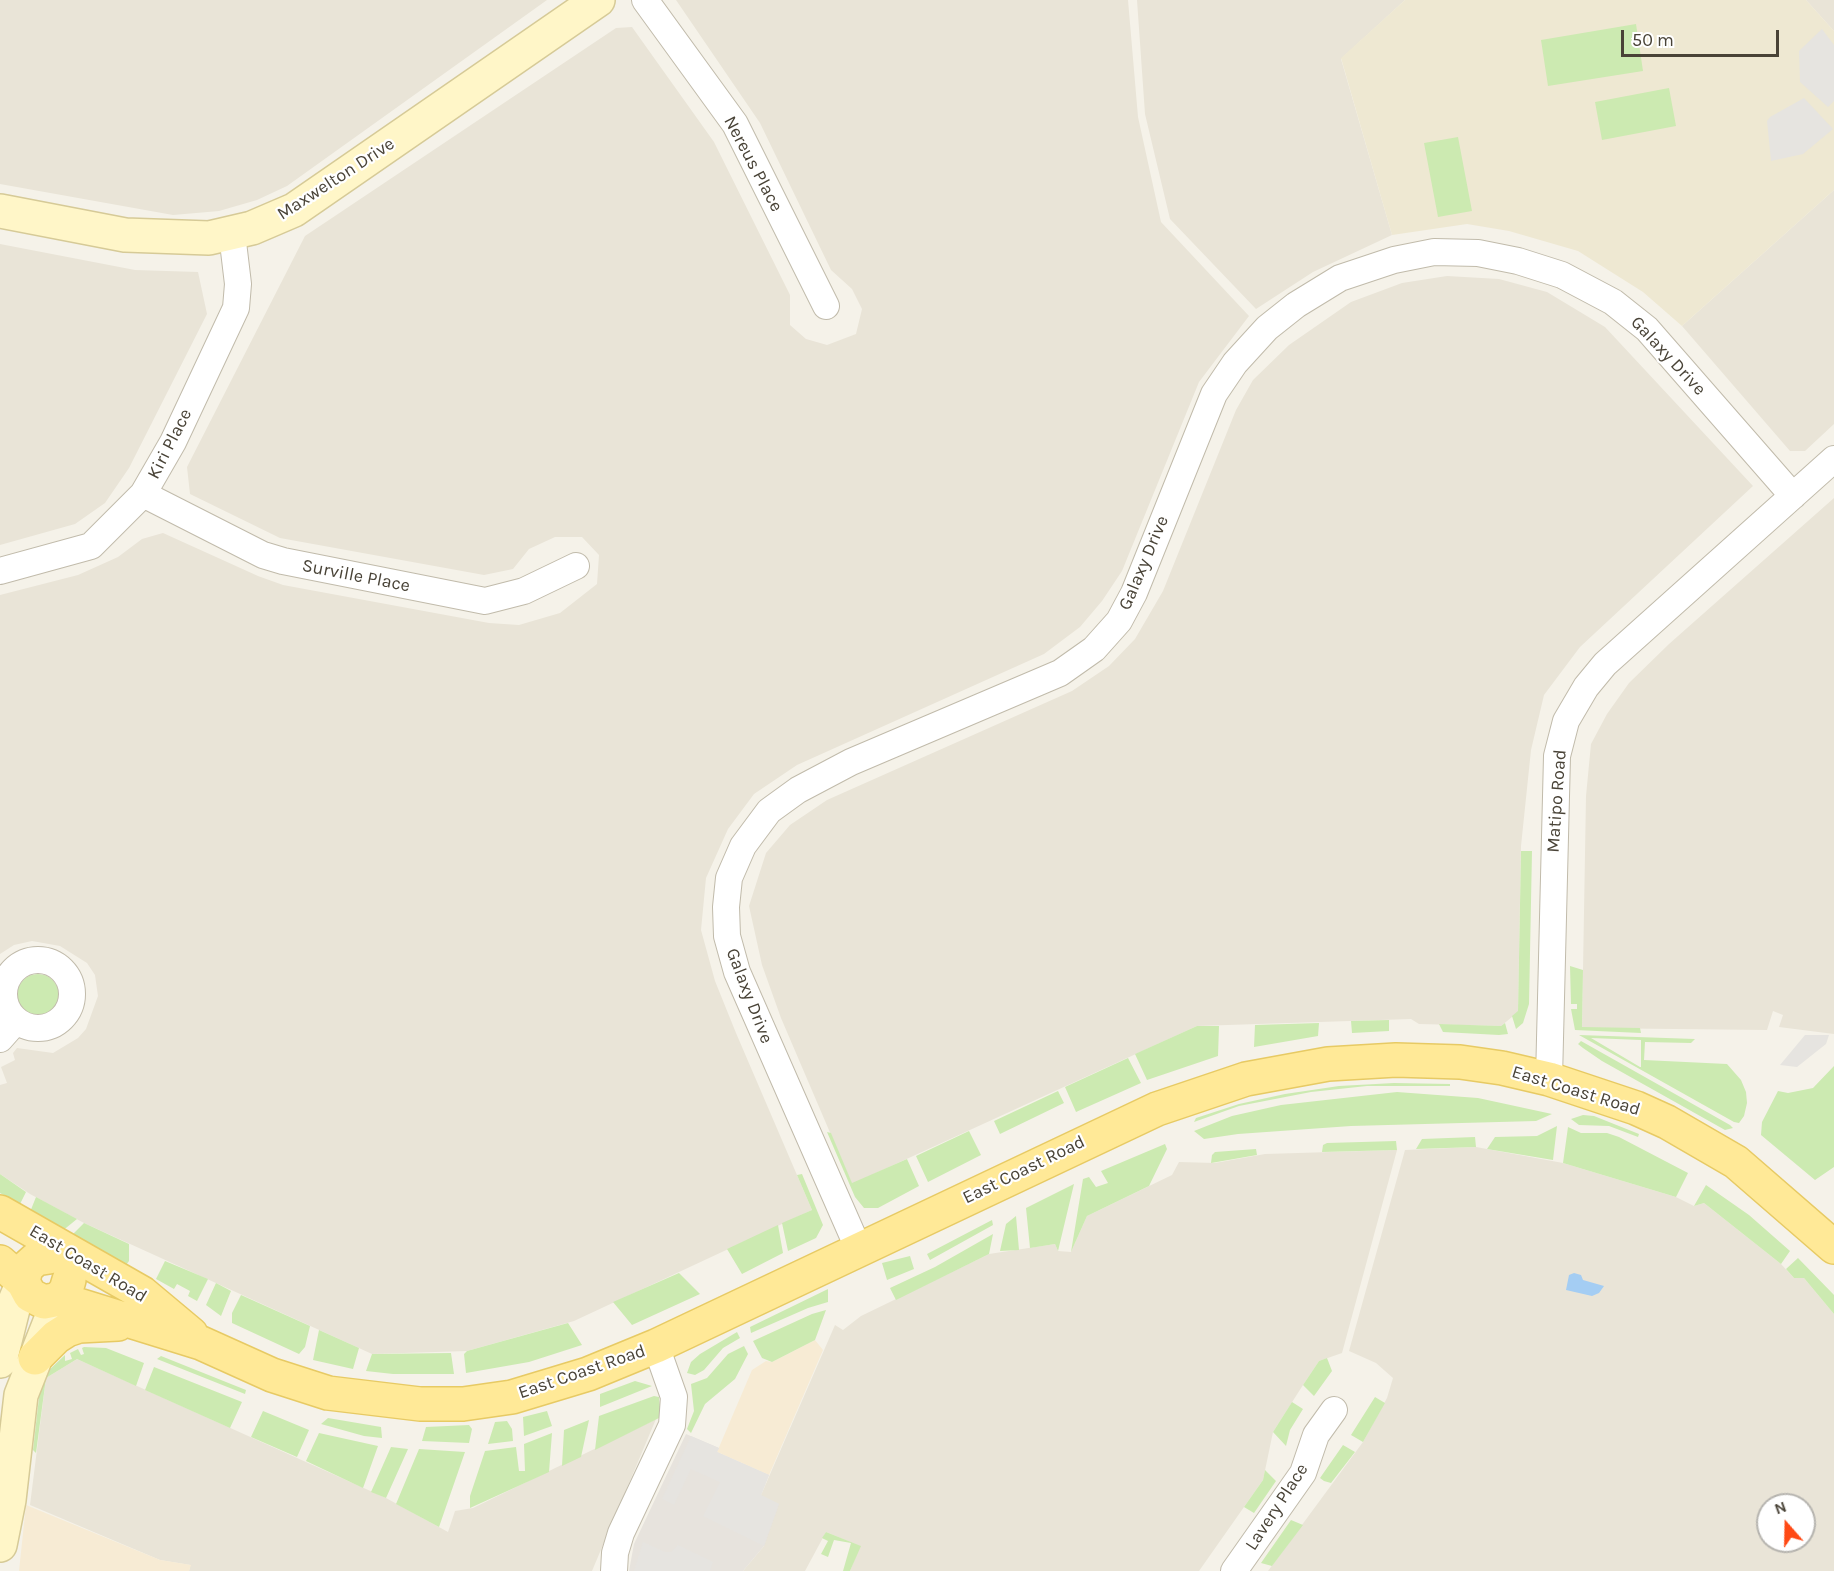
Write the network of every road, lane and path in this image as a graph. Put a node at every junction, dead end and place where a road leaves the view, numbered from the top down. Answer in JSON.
{"nodes":[{"id":1,"x":598,"y":0,"type":"edge"},
{"id":2,"x":645,"y":0,"type":"edge"},
{"id":3,"x":0,"y":211,"type":"edge"},
{"id":4,"x":232,"y":234,"type":"junction"},
{"id":5,"x":826,"y":306,"type":"dead end"},
{"id":6,"x":1834,"y":459,"type":"edge"},
{"id":7,"x":143,"y":494,"type":"junction"},
{"id":8,"x":1793,"y":496,"type":"junction"},
{"id":9,"x":576,"y":566,"type":"dead end"},
{"id":10,"x":0,"y":571,"type":"edge"},
{"id":11,"x":1550,"y":1079,"type":"junction"},
{"id":12,"x":0,"y":1212,"type":"edge"},
{"id":13,"x":0,"y":1224,"type":"edge"},
{"id":14,"x":1834,"y":1247,"type":"edge"},
{"id":15,"x":859,"y":1250,"type":"junction"},
{"id":16,"x":12,"y":1272,"type":"edge"},
{"id":17,"x":58,"y":1274,"type":"junction"},
{"id":18,"x":141,"y":1324,"type":"junction"},
{"id":19,"x":201,"y":1342,"type":"junction"},
{"id":20,"x":656,"y":1346,"type":"junction"},
{"id":21,"x":35,"y":1358,"type":"junction"},
{"id":22,"x":0,"y":1361,"type":"edge"},
{"id":23,"x":1334,"y":1410,"type":"dead end"},
{"id":24,"x":0,"y":1545,"type":"edge"},
{"id":25,"x":614,"y":1571,"type":"edge"},
{"id":26,"x":1234,"y":1571,"type":"edge"}],
"edges":[{"from":1,"to":4,"type":"street","name":"Maxwelton Drive"},
{"from":2,"to":5,"type":"street","name":"Nereus Place"},
{"from":3,"to":4,"type":"street","name":"Maxwelton Drive"},
{"from":4,"to":7,"type":"street","name":"Kiri Place"},
{"from":6,"to":8,"type":"street","name":"Matipo Road"},
{"from":7,"to":9,"type":"street","name":"Surville Place"},
{"from":7,"to":10,"type":"street","name":"Kiri Place"},
{"from":8,"to":11,"type":"street","name":"Matipo Road"},
{"from":8,"to":15,"type":"street","name":"Galaxy Drive"},
{"from":11,"to":14,"type":"main road","name":"East Coast Road"},
{"from":11,"to":15,"type":"main road","name":"East Coast Road"},
{"from":12,"to":19,"type":"main road","name":"East Coast Road"},
{"from":13,"to":17,"type":"main road"},
{"from":15,"to":20,"type":"main road","name":"East Coast Road"},
{"from":16,"to":17,"type":"main road"},
{"from":16,"to":22,"type":"street"},
{"from":17,"to":18,"type":"main road","name":"East Coast Road"},
{"from":17,"to":19,"type":"main road"},
{"from":17,"to":21,"type":"street"},
{"from":18,"to":19,"type":"main road","name":"East Coast Road"},
{"from":18,"to":21,"type":"main road"},
{"from":19,"to":20,"type":"main road","name":"East Coast Road"},
{"from":20,"to":25,"type":"street"},
{"from":21,"to":24,"type":"street"},
{"from":23,"to":26,"type":"street","name":"Lavery Place"}]}
